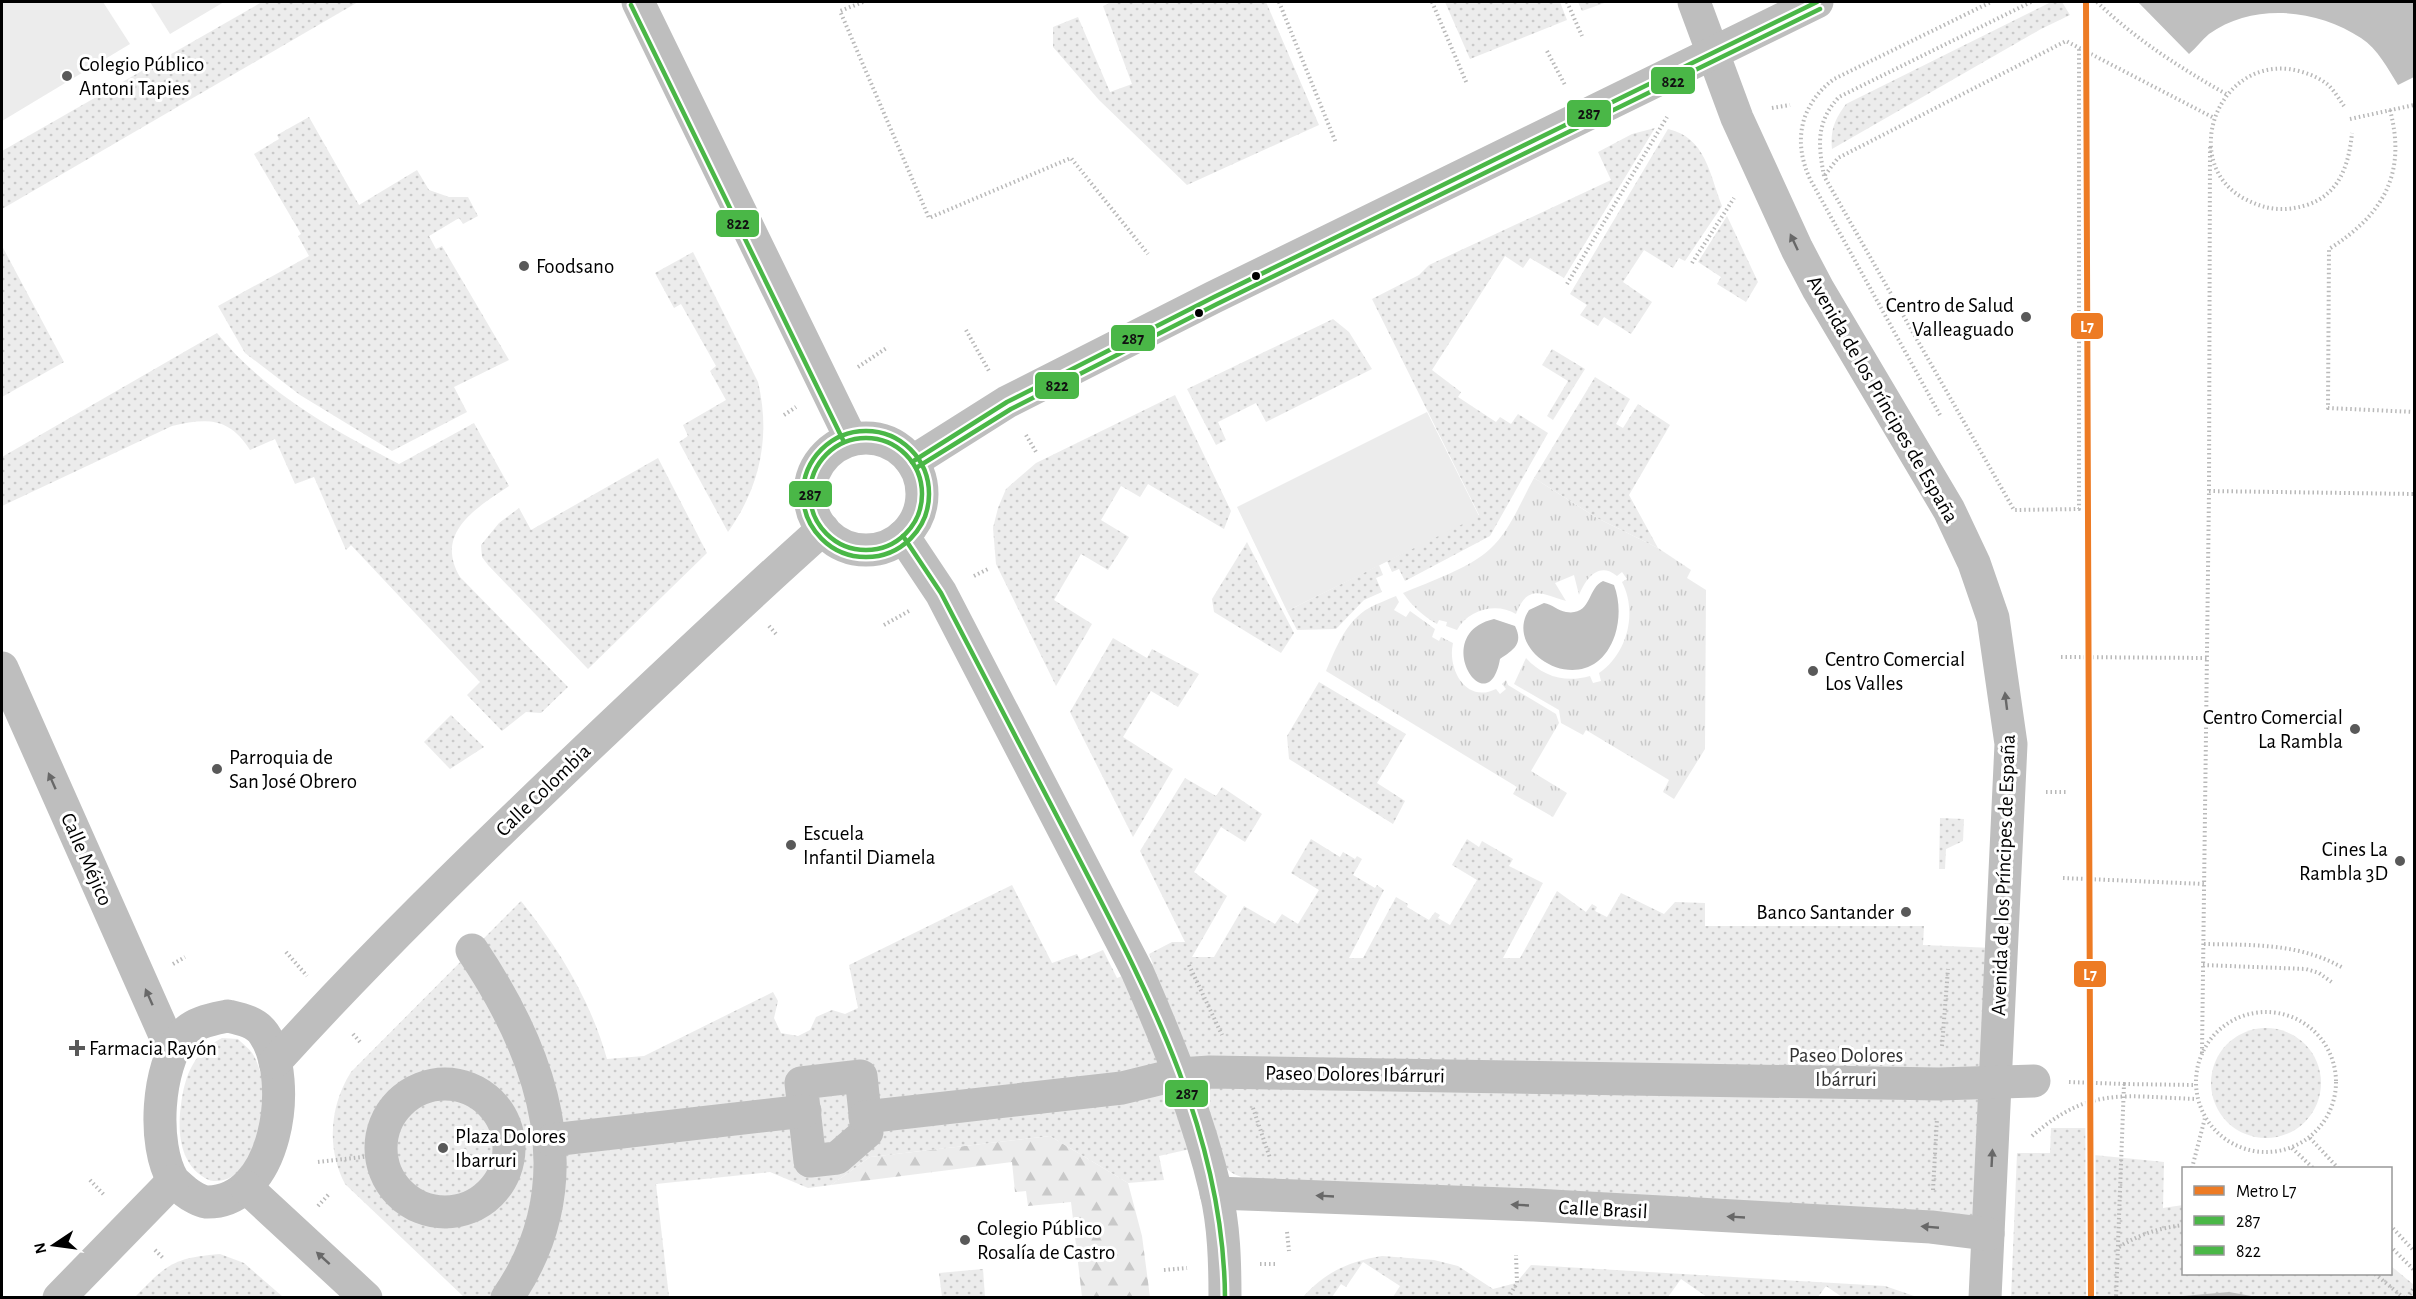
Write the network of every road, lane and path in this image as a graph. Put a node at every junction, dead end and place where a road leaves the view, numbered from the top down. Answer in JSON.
{"nodes":[{"id":1,"x":638,"y":2,"type":"edge"},
{"id":2,"x":863,"y":2,"type":"edge"},
{"id":3,"x":1279,"y":2,"type":"edge"},
{"id":4,"x":1432,"y":2,"type":"edge"},
{"id":5,"x":1567,"y":2,"type":"edge"},
{"id":6,"x":1694,"y":2,"type":"edge"},
{"id":7,"x":1817,"y":2,"type":"edge"},
{"id":8,"x":2031,"y":2,"type":"edge"},
{"id":9,"x":2097,"y":2,"type":"edge"},
{"id":10,"x":1582,"y":36,"type":"dead end"},
{"id":11,"x":2079,"y":48,"type":"junction"},
{"id":12,"x":1711,"y":52,"type":"junction"},
{"id":13,"x":1467,"y":84,"type":"dead end"},
{"id":14,"x":2226,"y":94,"type":"junction"},
{"id":15,"x":2415,"y":105,"type":"edge"},
{"id":16,"x":2344,"y":106,"type":"dead end"},
{"id":17,"x":1672,"y":107,"type":"dead end"},
{"id":18,"x":2390,"y":110,"type":"junction"},
{"id":19,"x":2214,"y":118,"type":"junction"},
{"id":20,"x":2350,"y":118,"type":"dead end"},
{"id":21,"x":2352,"y":133,"type":"dead end"},
{"id":22,"x":1336,"y":143,"type":"dead end"},
{"id":23,"x":2211,"y":146,"type":"junction"},
{"id":24,"x":1824,"y":176,"type":"junction"},
{"id":25,"x":1734,"y":198,"type":"dead end"},
{"id":26,"x":1148,"y":254,"type":"dead end"},
{"id":27,"x":1692,"y":263,"type":"dead end"},
{"id":28,"x":1567,"y":284,"type":"dead end"},
{"id":29,"x":2415,"y":412,"type":"edge"},
{"id":30,"x":851,"y":439,"type":"junction"},
{"id":31,"x":912,"y":462,"type":"junction"},
{"id":32,"x":2209,"y":491,"type":"junction"},
{"id":33,"x":2415,"y":494,"type":"edge"},
{"id":34,"x":823,"y":529,"type":"junction"},
{"id":35,"x":903,"y":536,"type":"junction"},
{"id":36,"x":2061,"y":657,"type":"dead end"},
{"id":37,"x":2207,"y":658,"type":"junction"},
{"id":38,"x":2,"y":668,"type":"edge"},
{"id":39,"x":2063,"y":879,"type":"dead end"},
{"id":40,"x":2204,"y":884,"type":"junction"},
{"id":41,"x":2204,"y":944,"type":"junction"},
{"id":42,"x":472,"y":950,"type":"dead end"},
{"id":43,"x":1189,"y":965,"type":"dead end"},
{"id":44,"x":2203,"y":965,"type":"junction"},
{"id":45,"x":2343,"y":968,"type":"dead end"},
{"id":46,"x":1947,"y":969,"type":"dead end"},
{"id":47,"x":2333,"y":983,"type":"dead end"},
{"id":48,"x":172,"y":1051,"type":"junction"},
{"id":49,"x":2202,"y":1053,"type":"junction"},
{"id":50,"x":275,"y":1062,"type":"junction"},
{"id":51,"x":1239,"y":1072,"type":"junction"},
{"id":52,"x":1179,"y":1074,"type":"junction"},
{"id":53,"x":2047,"y":1081,"type":"joint"},
{"id":54,"x":1995,"y":1083,"type":"junction"},
{"id":55,"x":1939,"y":1084,"type":"junction"},
{"id":56,"x":2124,"y":1084,"type":"junction"},
{"id":57,"x":2196,"y":1085,"type":"junction"},
{"id":58,"x":2124,"y":1097,"type":"junction"},
{"id":59,"x":2197,"y":1099,"type":"junction"},
{"id":60,"x":544,"y":1101,"type":"junction"},
{"id":61,"x":496,"y":1108,"type":"junction"},
{"id":62,"x":805,"y":1111,"type":"junction"},
{"id":63,"x":865,"y":1117,"type":"junction"},
{"id":64,"x":2205,"y":1118,"type":"junction"},
{"id":65,"x":2032,"y":1136,"type":"dead end"},
{"id":66,"x":2310,"y":1138,"type":"junction"},
{"id":67,"x":552,"y":1140,"type":"junction"},
{"id":68,"x":2292,"y":1148,"type":"junction"},
{"id":69,"x":381,"y":1155,"type":"junction"},
{"id":70,"x":318,"y":1162,"type":"dead end"},
{"id":71,"x":2192,"y":1167,"type":"edge"},
{"id":72,"x":2312,"y":1167,"type":"edge"},
{"id":73,"x":2337,"y":1167,"type":"edge"},
{"id":74,"x":552,"y":1173,"type":"junction"},
{"id":75,"x":173,"y":1181,"type":"junction"},
{"id":76,"x":499,"y":1183,"type":"junction"},
{"id":77,"x":246,"y":1187,"type":"junction"},
{"id":78,"x":1216,"y":1193,"type":"junction"},
{"id":79,"x":2182,"y":1225,"type":"edge"},
{"id":80,"x":2392,"y":1226,"type":"edge"},
{"id":81,"x":1931,"y":1227,"type":"junction"},
{"id":82,"x":1988,"y":1234,"type":"junction"},
{"id":83,"x":2118,"y":1247,"type":"junction"},
{"id":84,"x":2392,"y":1247,"type":"edge"},
{"id":85,"x":2415,"y":1251,"type":"edge"},
{"id":86,"x":1516,"y":1255,"type":"dead end"},
{"id":87,"x":2415,"y":1270,"type":"edge"},
{"id":88,"x":2376,"y":1275,"type":"edge"},
{"id":89,"x":2415,"y":1288,"type":"edge"},
{"id":90,"x":59,"y":1298,"type":"edge"},
{"id":91,"x":366,"y":1298,"type":"edge"},
{"id":92,"x":507,"y":1298,"type":"edge"},
{"id":93,"x":1225,"y":1298,"type":"edge"},
{"id":94,"x":1508,"y":1298,"type":"edge"},
{"id":95,"x":1985,"y":1298,"type":"edge"},
{"id":96,"x":2116,"y":1298,"type":"edge"},
{"id":97,"x":2406,"y":1298,"type":"edge"}],
"edges":[{"from":1,"to":30,"type":"street"},
{"from":2,"to":26,"type":"path"},
{"from":3,"to":22,"type":"path"},
{"from":4,"to":13,"type":"path"},
{"from":5,"to":10,"type":"path"},
{"from":6,"to":12,"type":"street","name":"Avenida de los Príncipes de España"},
{"from":7,"to":12,"type":"street"},
{"from":8,"to":24,"type":"path"},
{"from":9,"to":14,"type":"path"},
{"from":11,"to":19,"type":"path"},
{"from":11,"to":24,"type":"path"},
{"from":11,"to":24,"type":"path"},
{"from":12,"to":31,"type":"street"},
{"from":54,"to":12,"type":"street","name":"Avenida de los Príncipes de España","one_way":true},
{"from":14,"to":16,"type":"path"},
{"from":14,"to":19,"type":"path"},
{"from":15,"to":18,"type":"path"},
{"from":17,"to":28,"type":"path"},
{"from":18,"to":20,"type":"path"},
{"from":18,"to":29,"type":"path"},
{"from":19,"to":23,"type":"path"},
{"from":21,"to":23,"type":"path"},
{"from":23,"to":32,"type":"path"},
{"from":25,"to":27,"type":"path"},
{"from":30,"to":31,"type":"street"},
{"from":30,"to":34,"type":"street"},
{"from":31,"to":35,"type":"street"},
{"from":32,"to":33,"type":"path"},
{"from":32,"to":37,"type":"path"},
{"from":34,"to":35,"type":"street"},
{"from":34,"to":50,"type":"street","name":"Calle Colombia"},
{"from":35,"to":52,"type":"street"},
{"from":36,"to":37,"type":"path"},
{"from":37,"to":40,"type":"path"},
{"from":48,"to":38,"type":"street","name":"Calle Méjico","one_way":true},
{"from":39,"to":40,"type":"path"},
{"from":40,"to":41,"type":"path"},
{"from":41,"to":44,"type":"path"},
{"from":41,"to":45,"type":"path"},
{"from":42,"to":60,"type":"street"},
{"from":43,"to":51,"type":"path"},
{"from":44,"to":47,"type":"path"},
{"from":44,"to":49,"type":"path"},
{"from":46,"to":55,"type":"path"},
{"from":48,"to":50,"type":"street"},
{"from":48,"to":75,"type":"street"},
{"from":49,"to":57,"type":"path"},
{"from":49,"to":66,"type":"path"},
{"from":50,"to":77,"type":"street"},
{"from":51,"to":52,"type":"street","name":"Paseo Dolores Ibárruri"},
{"from":51,"to":55,"type":"street","name":"Paseo Dolores Ibárruri"},
{"from":52,"to":63,"type":"street","name":"Paseo Dolores Ibárruri"},
{"from":52,"to":78,"type":"street"},
{"from":53,"to":54,"type":"street","name":"Paseo Dolores Ibárruri"},
{"from":53,"to":56,"type":"path"},
{"from":54,"to":55,"type":"street","name":"Paseo Dolores Ibárruri"},
{"from":82,"to":54,"type":"street","name":"Avenida de los Príncipes de España","one_way":true},
{"from":55,"to":81,"type":"path"},
{"from":56,"to":57,"type":"path"},
{"from":56,"to":58,"type":"path"},
{"from":57,"to":59,"type":"path"},
{"from":58,"to":59,"type":"path"},
{"from":58,"to":65,"type":"path"},
{"from":58,"to":83,"type":"path"},
{"from":59,"to":64,"type":"path"},
{"from":60,"to":61,"type":"street"},
{"from":60,"to":67,"type":"street"},
{"from":61,"to":69,"type":"street"},
{"from":61,"to":76,"type":"street"},
{"from":62,"to":63,"type":"street"},
{"from":62,"to":63,"type":"street"},
{"from":62,"to":67,"type":"street"},
{"from":64,"to":68,"type":"path"},
{"from":64,"to":71,"type":"path"},
{"from":66,"to":68,"type":"path"},
{"from":66,"to":73,"type":"path"},
{"from":67,"to":74,"type":"street"},
{"from":68,"to":72,"type":"path"},
{"from":69,"to":70,"type":"path"},
{"from":69,"to":76,"type":"street"},
{"from":74,"to":76,"type":"street"},
{"from":74,"to":92,"type":"street"},
{"from":75,"to":77,"type":"street"},
{"from":75,"to":90,"type":"street"},
{"from":91,"to":77,"type":"street","one_way":true},
{"from":81,"to":78,"type":"street","name":"Calle Brasil","one_way":true},
{"from":78,"to":93,"type":"street"},
{"from":79,"to":83,"type":"path"},
{"from":80,"to":85,"type":"path"},
{"from":81,"to":82,"type":"street","name":"Calle Brasil"},
{"from":82,"to":95,"type":"street","name":"Avenida de los Príncipes de España"},
{"from":83,"to":96,"type":"path"},
{"from":84,"to":87,"type":"path"},
{"from":86,"to":94,"type":"path"},
{"from":88,"to":97,"type":"path"},
{"from":89,"to":97,"type":"path"}]}
